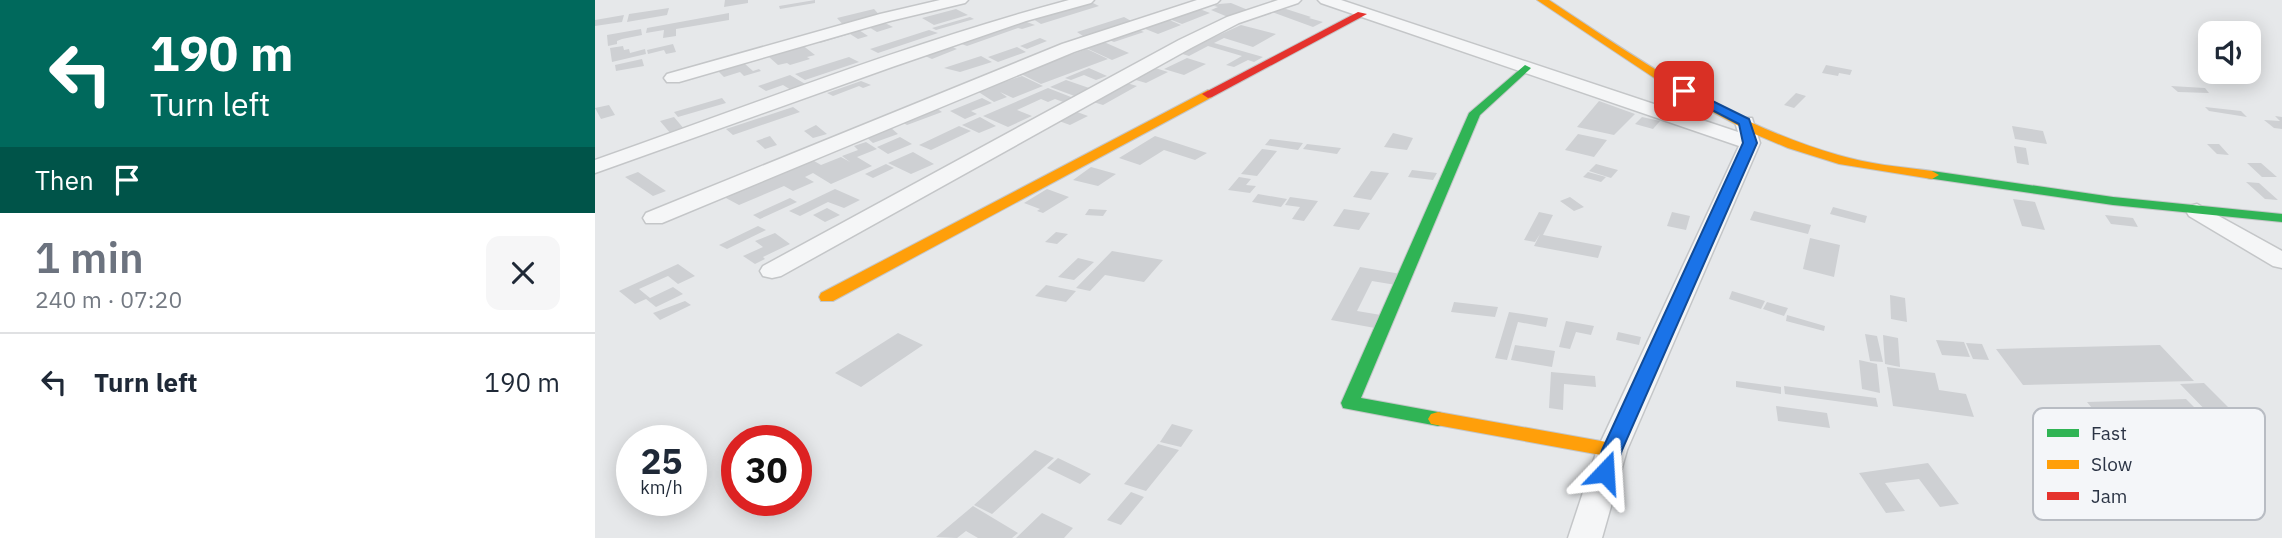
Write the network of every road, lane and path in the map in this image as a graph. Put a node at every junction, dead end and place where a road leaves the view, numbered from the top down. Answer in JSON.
{"nodes":[{"id":1,"x":960,"y":0,"type":"edge"},
{"id":2,"x":1086,"y":0,"type":"edge"},
{"id":3,"x":1212,"y":0,"type":"edge"},
{"id":4,"x":1293,"y":0,"type":"edge"},
{"id":5,"x":1326,"y":0,"type":"edge"},
{"id":6,"x":1542,"y":0,"type":"edge"},
{"id":7,"x":1362,"y":14,"type":"junction"},
{"id":8,"x":1525,"y":68,"type":"junction"},
{"id":9,"x":673,"y":78,"type":"dead end"},
{"id":10,"x":1747,"y":132,"type":"junction"},
{"id":11,"x":595,"y":167,"type":"edge"},
{"id":12,"x":2197,"y":211,"type":"junction"},
{"id":13,"x":654,"y":218,"type":"dead end"},
{"id":14,"x":2282,"y":218,"type":"edge"},
{"id":15,"x":2282,"y":261,"type":"edge"},
{"id":16,"x":772,"y":271,"type":"dead end"},
{"id":17,"x":827,"y":297,"type":"dead end"},
{"id":18,"x":1612,"y":450,"type":"junction"},
{"id":19,"x":1585,"y":538,"type":"edge"}],
"edges":[{"from":1,"to":9,"type":"street"},
{"from":2,"to":11,"type":"street"},
{"from":3,"to":13,"type":"street"},
{"from":4,"to":16,"type":"street"},
{"from":5,"to":7,"type":"street"},
{"from":6,"to":10,"type":"main road"},
{"from":7,"to":8,"type":"street"},
{"from":7,"to":17,"type":"main road"},
{"from":8,"to":10,"type":"street"},
{"from":8,"to":18,"type":"main road"},
{"from":10,"to":12,"type":"main road"},
{"from":10,"to":18,"type":"street"},
{"from":12,"to":14,"type":"main road"},
{"from":12,"to":15,"type":"street"},
{"from":18,"to":19,"type":"street"}]}
